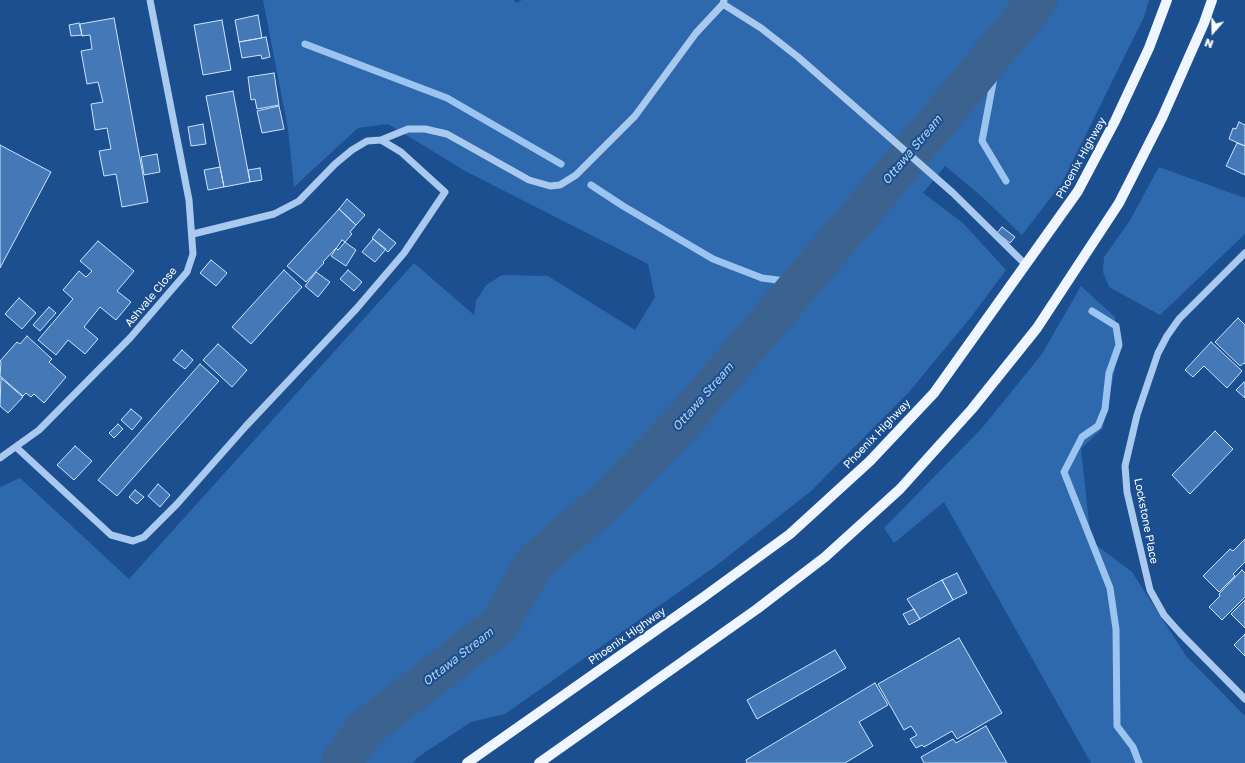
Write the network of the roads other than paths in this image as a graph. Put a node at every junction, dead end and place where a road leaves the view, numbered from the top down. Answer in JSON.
{"nodes":[{"id":1,"x":1167,"y":0,"type":"edge"},
{"id":2,"x":1212,"y":0,"type":"edge"},
{"id":3,"x":150,"y":1,"type":"edge"},
{"id":4,"x":724,"y":2,"type":"edge"},
{"id":5,"x":381,"y":140,"type":"junction"},
{"id":6,"x":193,"y":234,"type":"junction"},
{"id":7,"x":1245,"y":253,"type":"edge"},
{"id":8,"x":1026,"y":266,"type":"junction"},
{"id":9,"x":16,"y":447,"type":"junction"},
{"id":10,"x":0,"y":458,"type":"edge"},
{"id":11,"x":1245,"y":699,"type":"edge"},
{"id":12,"x":466,"y":763,"type":"edge"},
{"id":13,"x":539,"y":763,"type":"edge"}],
"edges":[{"from":1,"to":8,"type":"main road","name":"Phoenix Highway"},
{"from":2,"to":13,"type":"main road"},
{"from":3,"to":6,"type":"street","name":"Ashvale Close"},
{"from":4,"to":5,"type":"street"},
{"from":4,"to":8,"type":"street"},
{"from":5,"to":6,"type":"street"},
{"from":5,"to":9,"type":"street"},
{"from":6,"to":9,"type":"street","name":"Ashvale Close"},
{"from":7,"to":11,"type":"street","name":"Lockstone Place"},
{"from":8,"to":12,"type":"main road","name":"Phoenix Highway"},
{"from":9,"to":10,"type":"street","name":"Ashvale Close"}]}
